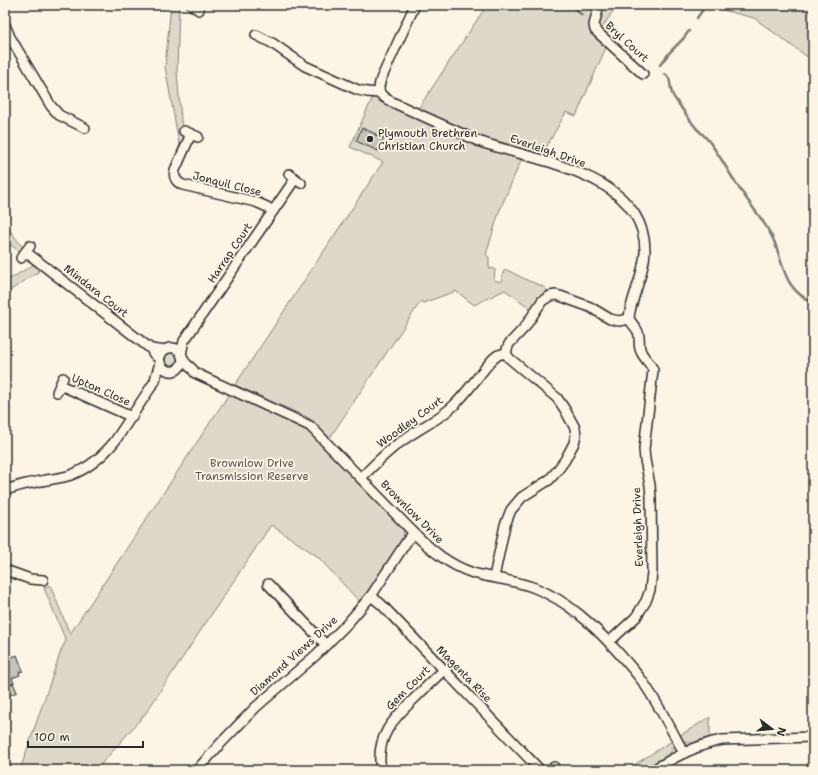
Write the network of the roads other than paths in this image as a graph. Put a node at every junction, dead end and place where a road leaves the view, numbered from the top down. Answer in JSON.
{"nodes":[{"id":1,"x":415,"y":5,"type":"edge"},
{"id":2,"x":600,"y":5,"type":"edge"},
{"id":3,"x":5,"y":25,"type":"edge"},
{"id":4,"x":256,"y":35,"type":"dead end"},
{"id":5,"x":643,"y":74,"type":"dead end"},
{"id":6,"x":379,"y":93,"type":"junction"},
{"id":7,"x":85,"y":128,"type":"dead end"},
{"id":8,"x":191,"y":134,"type":"dead end"},
{"id":9,"x":295,"y":179,"type":"dead end"},
{"id":10,"x":272,"y":211,"type":"junction"},
{"id":11,"x":26,"y":252,"type":"dead end"},
{"id":12,"x":629,"y":320,"type":"junction"},
{"id":13,"x":184,"y":341,"type":"junction"},
{"id":14,"x":151,"y":349,"type":"junction"},
{"id":15,"x":168,"y":349,"type":"junction"},
{"id":16,"x":506,"y":353,"type":"junction"},
{"id":17,"x":182,"y":356,"type":"junction"},
{"id":18,"x":160,"y":361,"type":"junction"},
{"id":19,"x":172,"y":371,"type":"junction"},
{"id":20,"x":196,"y":373,"type":"junction"},
{"id":21,"x":155,"y":381,"type":"junction"},
{"id":22,"x":60,"y":385,"type":"dead end"},
{"id":23,"x":132,"y":417,"type":"junction"},
{"id":24,"x":361,"y":478,"type":"junction"},
{"id":25,"x":5,"y":490,"type":"edge"},
{"id":26,"x":414,"y":533,"type":"junction"},
{"id":27,"x":5,"y":570,"type":"edge"},
{"id":28,"x":494,"y":577,"type":"junction"},
{"id":29,"x":44,"y":580,"type":"dead end"},
{"id":30,"x":268,"y":584,"type":"dead end"},
{"id":31,"x":370,"y":596,"type":"junction"},
{"id":32,"x":609,"y":642,"type":"junction"},
{"id":33,"x":326,"y":645,"type":"junction"},
{"id":34,"x":444,"y":670,"type":"junction"},
{"id":35,"x":813,"y":737,"type":"edge"},
{"id":36,"x":684,"y":753,"type":"junction"},
{"id":37,"x":197,"y":770,"type":"edge"},
{"id":38,"x":381,"y":770,"type":"edge"},
{"id":39,"x":540,"y":770,"type":"edge"},
{"id":40,"x":653,"y":770,"type":"edge"}],
"edges":[{"from":1,"to":6,"type":"street"},
{"from":2,"to":5,"type":"street","name":"Bryl Court"},
{"from":3,"to":7,"type":"street"},
{"from":4,"to":6,"type":"street"},
{"from":6,"to":12,"type":"street","name":"Everleigh Drive"},
{"from":8,"to":10,"type":"street","name":"Jonquil Close"},
{"from":9,"to":10,"type":"street","name":"Harrap Court"},
{"from":10,"to":13,"type":"street","name":"Harrap Court"},
{"from":11,"to":14,"type":"street","name":"Mindara Court"},
{"from":12,"to":16,"type":"street"},
{"from":12,"to":32,"type":"street","name":"Everleigh Drive"},
{"from":13,"to":15,"type":"street","name":"Harrap Court"},
{"from":13,"to":17,"type":"street","name":"Harrap Court"},
{"from":14,"to":15,"type":"street"},
{"from":14,"to":18,"type":"street","name":"Mindara Court"},
{"from":15,"to":17,"type":"street"},
{"from":15,"to":18,"type":"street"},
{"from":16,"to":24,"type":"street","name":"Woodley Court"},
{"from":16,"to":28,"type":"street"},
{"from":17,"to":19,"type":"street"},
{"from":17,"to":20,"type":"street","name":"Brownlow Drive"},
{"from":18,"to":19,"type":"street"},
{"from":18,"to":21,"type":"street"},
{"from":19,"to":20,"type":"street","name":"Brownlow Drive"},
{"from":19,"to":21,"type":"street"},
{"from":20,"to":24,"type":"street","name":"Brownlow Drive"},
{"from":21,"to":23,"type":"street"},
{"from":22,"to":23,"type":"street","name":"Upton Close"},
{"from":23,"to":25,"type":"street"},
{"from":24,"to":26,"type":"street","name":"Brownlow Drive"},
{"from":26,"to":28,"type":"street","name":"Brownlow Drive"},
{"from":26,"to":31,"type":"street","name":"Diamond Views Drive"},
{"from":27,"to":29,"type":"street"},
{"from":28,"to":32,"type":"street","name":"Brownlow Drive"},
{"from":30,"to":33,"type":"street"},
{"from":31,"to":33,"type":"street","name":"Diamond Views Drive"},
{"from":31,"to":34,"type":"street","name":"Magenta Rise"},
{"from":32,"to":36,"type":"street","name":"Brownlow Drive"},
{"from":33,"to":37,"type":"street","name":"Diamond Views Drive"},
{"from":34,"to":38,"type":"street","name":"Gem Court"},
{"from":34,"to":39,"type":"street","name":"Magenta Rise"},
{"from":35,"to":36,"type":"street"},
{"from":36,"to":40,"type":"street"}]}
